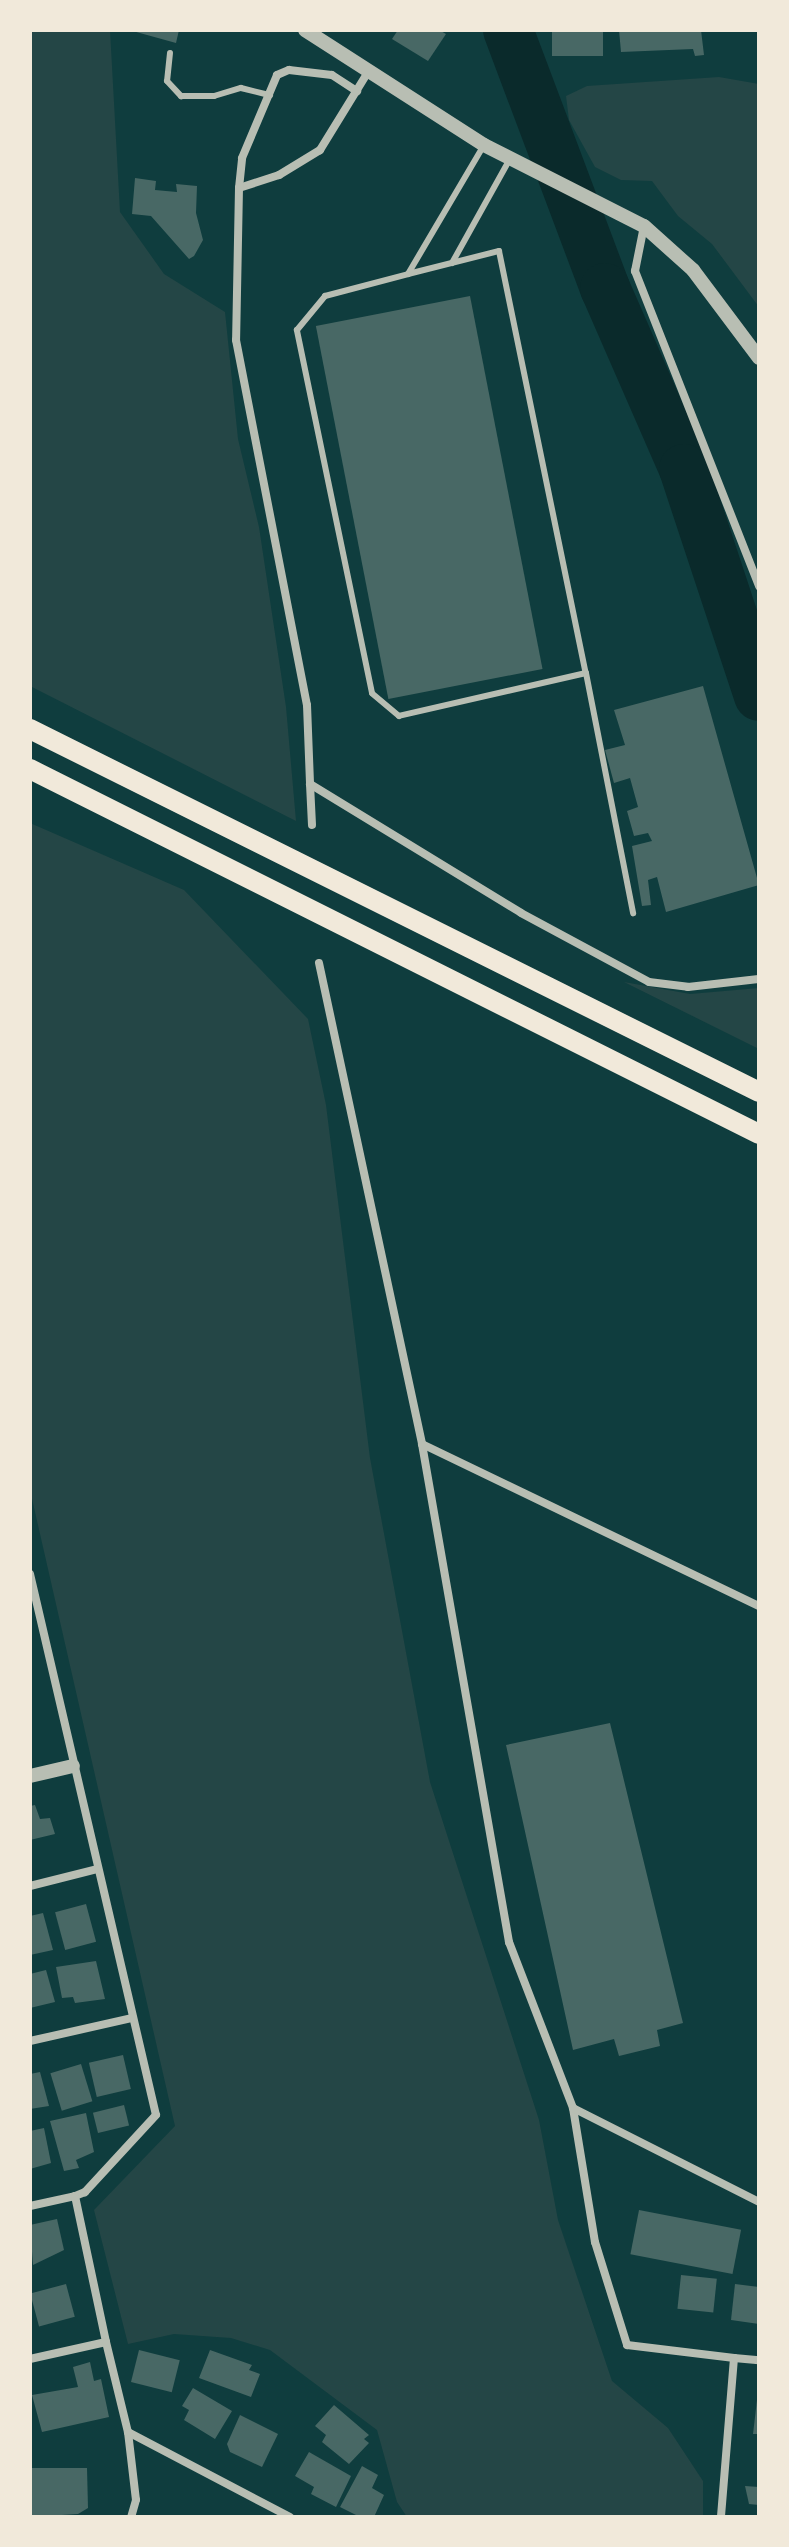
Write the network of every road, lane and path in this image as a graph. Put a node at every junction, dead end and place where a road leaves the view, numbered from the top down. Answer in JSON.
{"nodes":[{"id":1,"x":305,"y":30,"type":"edge"},
{"id":2,"x":170,"y":53,"type":"dead end"},
{"id":3,"x":368,"y":72,"type":"junction"},
{"id":4,"x":357,"y":91,"type":"junction"},
{"id":5,"x":270,"y":95,"type":"junction"},
{"id":6,"x":484,"y":145,"type":"junction"},
{"id":7,"x":510,"y":159,"type":"junction"},
{"id":8,"x":239,"y":188,"type":"junction"},
{"id":9,"x":644,"y":226,"type":"junction"},
{"id":10,"x":452,"y":263,"type":"junction"},
{"id":11,"x":408,"y":274,"type":"junction"},
{"id":12,"x":759,"y":358,"type":"edge"},
{"id":13,"x":759,"y":586,"type":"edge"},
{"id":14,"x":586,"y":673,"type":"junction"},
{"id":15,"x":30,"y":729,"type":"edge"},
{"id":16,"x":30,"y":769,"type":"edge"},
{"id":17,"x":310,"y":784,"type":"junction"},
{"id":18,"x":312,"y":825,"type":"dead end"},
{"id":19,"x":633,"y":913,"type":"dead end"},
{"id":20,"x":319,"y":963,"type":"dead end"},
{"id":21,"x":759,"y":979,"type":"edge"},
{"id":22,"x":759,"y":1092,"type":"edge"},
{"id":23,"x":759,"y":1134,"type":"edge"},
{"id":24,"x":422,"y":1444,"type":"junction"},
{"id":25,"x":30,"y":1574,"type":"edge"},
{"id":26,"x":32,"y":1590,"type":"edge"},
{"id":27,"x":759,"y":1606,"type":"edge"},
{"id":28,"x":73,"y":1766,"type":"junction"},
{"id":29,"x":30,"y":1776,"type":"edge"},
{"id":30,"x":97,"y":1869,"type":"junction"},
{"id":31,"x":30,"y":1886,"type":"edge"},
{"id":32,"x":132,"y":2018,"type":"junction"},
{"id":33,"x":30,"y":2041,"type":"edge"},
{"id":34,"x":573,"y":2108,"type":"junction"},
{"id":35,"x":75,"y":2196,"type":"junction"},
{"id":36,"x":759,"y":2202,"type":"edge"},
{"id":37,"x":30,"y":2206,"type":"edge"},
{"id":38,"x":106,"y":2342,"type":"junction"},
{"id":39,"x":734,"y":2358,"type":"junction"},
{"id":40,"x":30,"y":2359,"type":"edge"},
{"id":41,"x":759,"y":2360,"type":"edge"},
{"id":42,"x":128,"y":2432,"type":"junction"},
{"id":43,"x":131,"y":2517,"type":"edge"},
{"id":44,"x":290,"y":2517,"type":"edge"},
{"id":45,"x":721,"y":2517,"type":"edge"}],
"edges":[{"from":1,"to":3,"type":"street"},
{"from":2,"to":5,"type":"lane"},
{"from":3,"to":4,"type":"street"},
{"from":3,"to":6,"type":"street"},
{"from":4,"to":5,"type":"street"},
{"from":4,"to":8,"type":"street"},
{"from":5,"to":8,"type":"street"},
{"from":6,"to":7,"type":"street"},
{"from":6,"to":11,"type":"lane"},
{"from":7,"to":9,"type":"street"},
{"from":7,"to":10,"type":"lane"},
{"from":8,"to":17,"type":"street"},
{"from":9,"to":12,"type":"street"},
{"from":9,"to":13,"type":"street"},
{"from":10,"to":11,"type":"lane"},
{"from":10,"to":14,"type":"lane"},
{"from":11,"to":14,"type":"lane"},
{"from":14,"to":19,"type":"lane"},
{"from":15,"to":22,"type":"main road"},
{"from":16,"to":23,"type":"main road"},
{"from":17,"to":18,"type":"street"},
{"from":17,"to":21,"type":"street"},
{"from":20,"to":24,"type":"street"},
{"from":24,"to":27,"type":"street"},
{"from":24,"to":34,"type":"street"},
{"from":25,"to":26,"type":"street"},
{"from":26,"to":28,"type":"street"},
{"from":28,"to":29,"type":"street"},
{"from":28,"to":30,"type":"street"},
{"from":30,"to":31,"type":"street"},
{"from":30,"to":32,"type":"street"},
{"from":32,"to":33,"type":"street"},
{"from":32,"to":35,"type":"street"},
{"from":34,"to":36,"type":"street"},
{"from":34,"to":39,"type":"street"},
{"from":35,"to":37,"type":"street"},
{"from":35,"to":38,"type":"street"},
{"from":38,"to":40,"type":"street"},
{"from":38,"to":42,"type":"street"},
{"from":39,"to":41,"type":"street"},
{"from":39,"to":45,"type":"street"},
{"from":42,"to":43,"type":"street"},
{"from":42,"to":44,"type":"street"}]}
